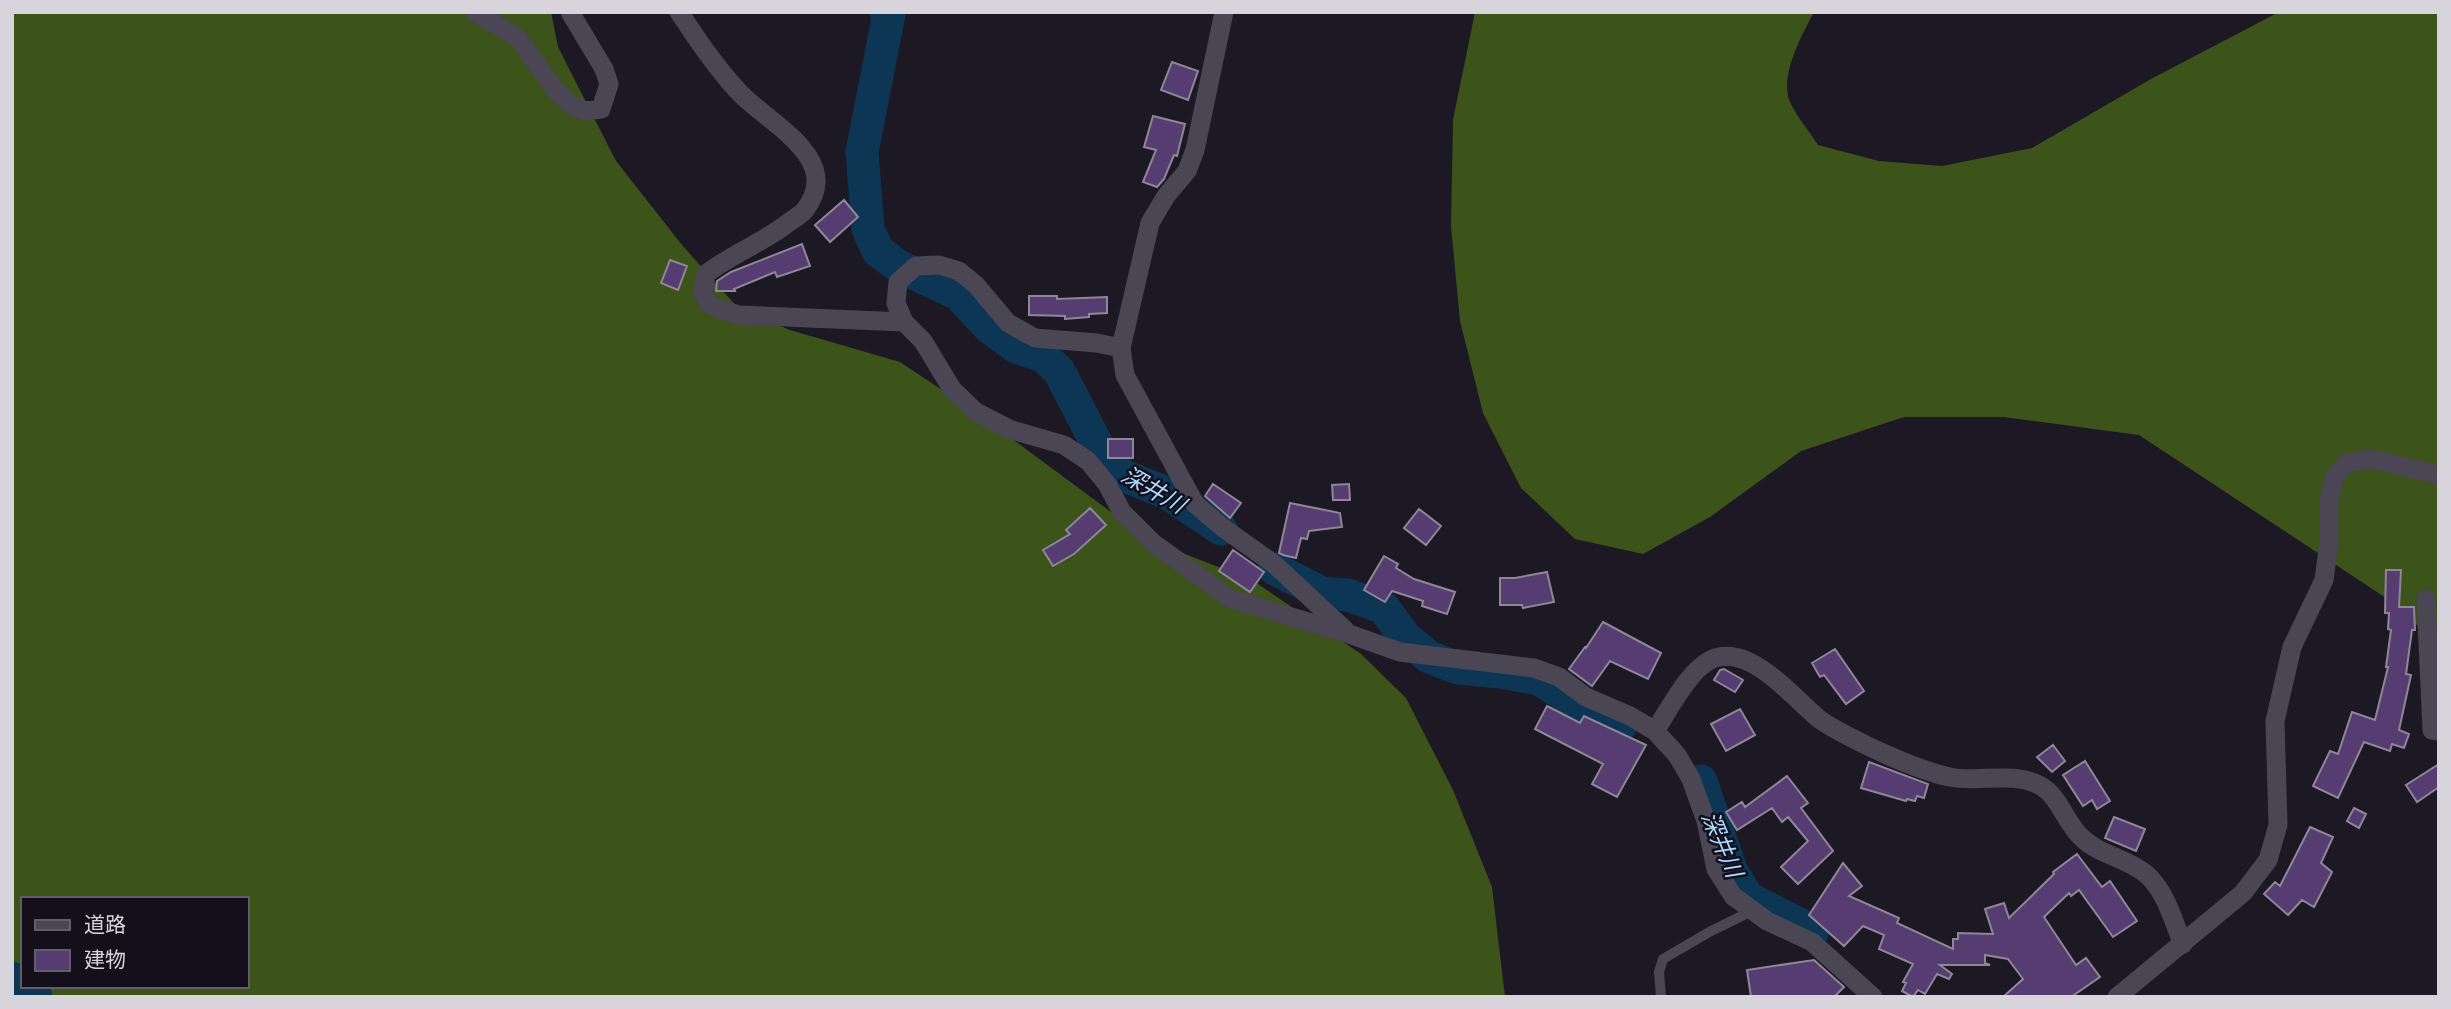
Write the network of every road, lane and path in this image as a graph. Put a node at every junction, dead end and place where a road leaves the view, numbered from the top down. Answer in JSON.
{"nodes":[{"id":1,"x":475,"y":12,"type":"edge"},
{"id":2,"x":570,"y":12,"type":"edge"},
{"id":3,"x":679,"y":12,"type":"edge"},
{"id":4,"x":1224,"y":12,"type":"edge"},
{"id":5,"x":904,"y":322,"type":"junction"},
{"id":6,"x":1121,"y":348,"type":"junction"},
{"id":7,"x":2439,"y":475,"type":"edge"},
{"id":8,"x":2426,"y":599,"type":"dead end"},
{"id":9,"x":1349,"y":634,"type":"junction"},
{"id":10,"x":1654,"y":731,"type":"junction"},
{"id":11,"x":2439,"y":731,"type":"edge"},
{"id":12,"x":1753,"y":911,"type":"junction"},
{"id":13,"x":2183,"y":944,"type":"junction"},
{"id":14,"x":1661,"y":997,"type":"edge"},
{"id":15,"x":1873,"y":997,"type":"edge"},
{"id":16,"x":2117,"y":997,"type":"edge"}],
"edges":[{"from":1,"to":2,"type":"street"},
{"from":3,"to":5,"type":"street"},
{"from":4,"to":6,"type":"street"},
{"from":5,"to":6,"type":"street"},
{"from":5,"to":9,"type":"street"},
{"from":6,"to":9,"type":"street"},
{"from":7,"to":13,"type":"street"},
{"from":8,"to":11,"type":"street"},
{"from":9,"to":10,"type":"street"},
{"from":10,"to":12,"type":"street"},
{"from":10,"to":13,"type":"street"},
{"from":12,"to":14,"type":"lane"},
{"from":12,"to":15,"type":"street"},
{"from":13,"to":16,"type":"street"}]}
